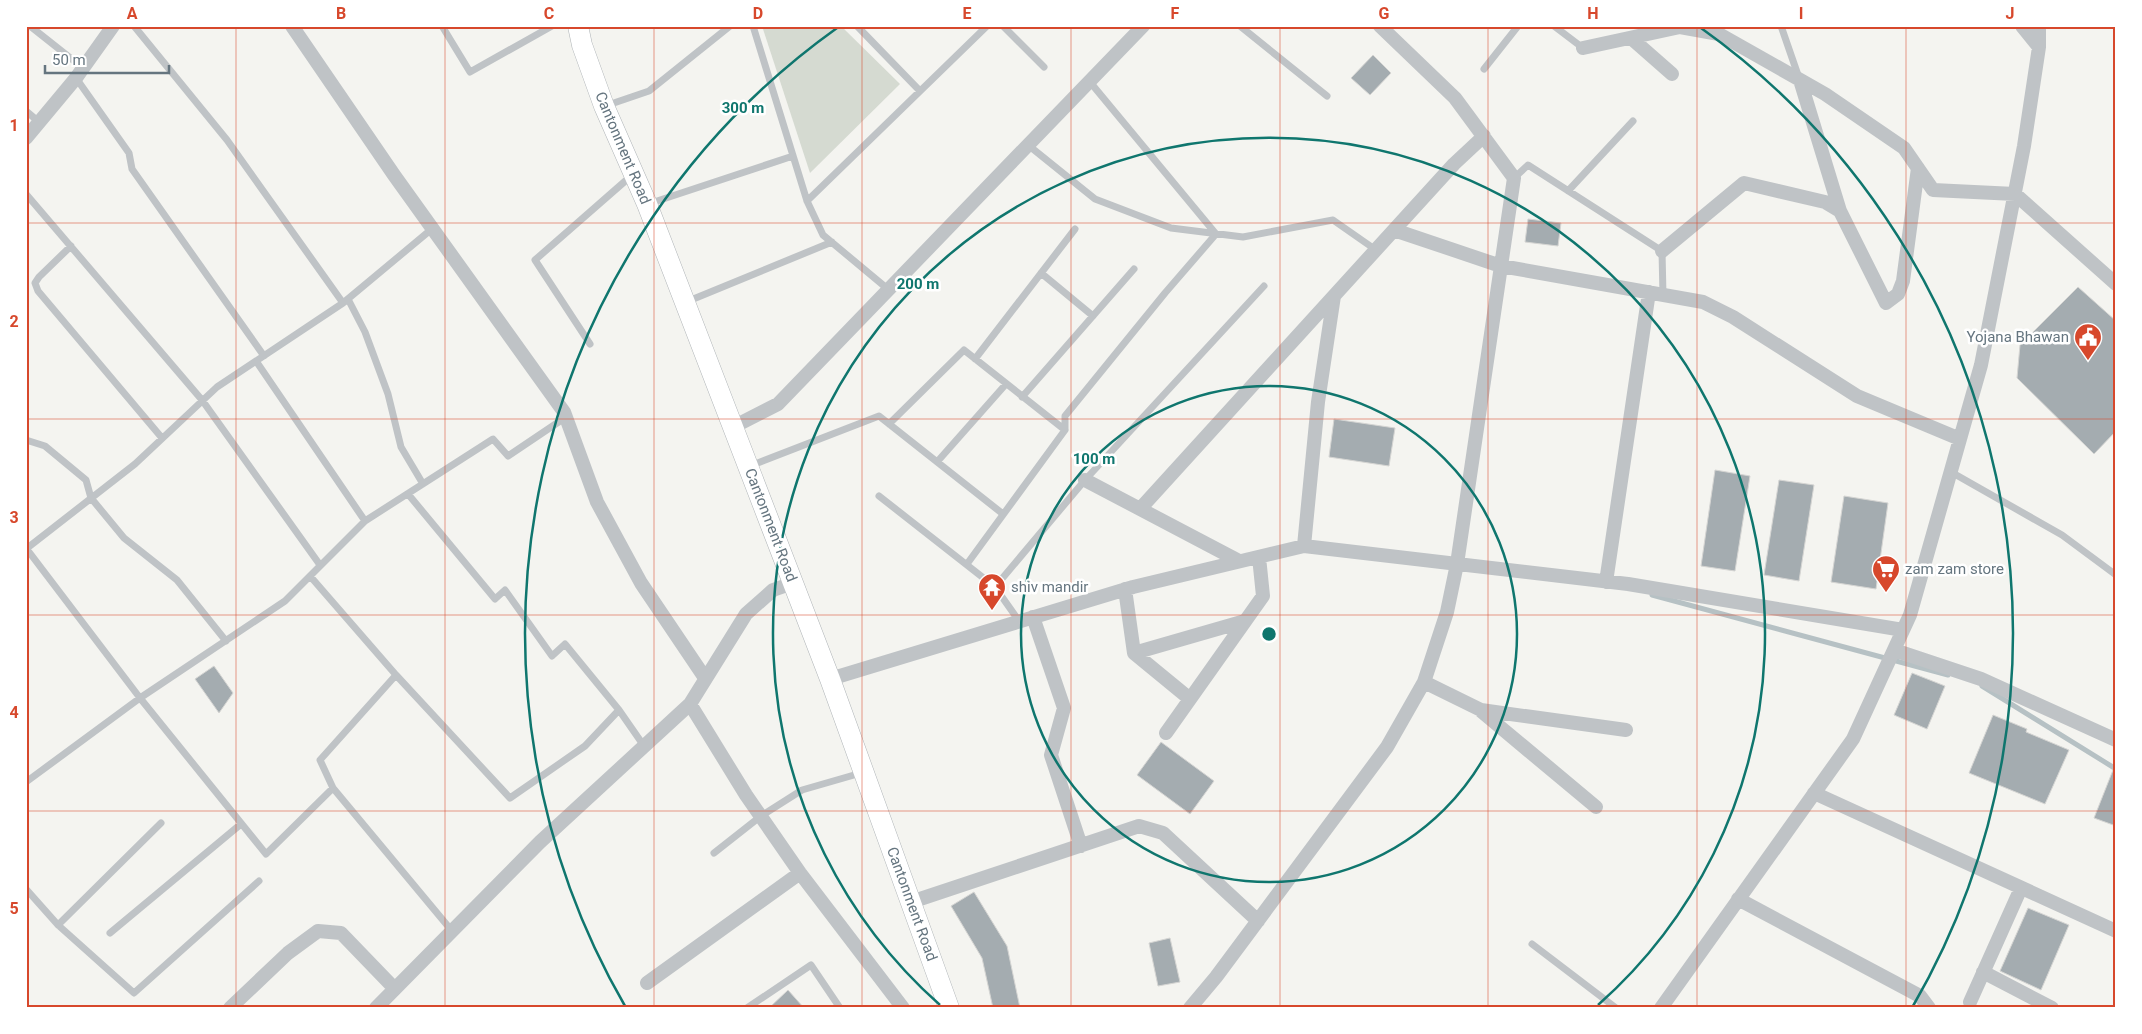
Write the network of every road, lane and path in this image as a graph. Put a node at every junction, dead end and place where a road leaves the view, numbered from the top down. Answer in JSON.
{"nodes":[{"id":1,"x":30,"y":26,"type":"edge"},
{"id":2,"x":113,"y":26,"type":"edge"},
{"id":3,"x":134,"y":26,"type":"edge"},
{"id":4,"x":292,"y":26,"type":"edge"},
{"id":5,"x":442,"y":26,"type":"edge"},
{"id":6,"x":552,"y":26,"type":"edge"},
{"id":7,"x":570,"y":26,"type":"edge"},
{"id":8,"x":730,"y":26,"type":"edge"},
{"id":9,"x":753,"y":26,"type":"edge"},
{"id":10,"x":857,"y":26,"type":"edge"},
{"id":11,"x":987,"y":26,"type":"edge"},
{"id":12,"x":1002,"y":26,"type":"edge"},
{"id":13,"x":1143,"y":26,"type":"edge"},
{"id":14,"x":1240,"y":26,"type":"edge"},
{"id":15,"x":1380,"y":26,"type":"edge"},
{"id":16,"x":1518,"y":26,"type":"edge"},
{"id":17,"x":1554,"y":26,"type":"edge"},
{"id":18,"x":1781,"y":26,"type":"edge"},
{"id":19,"x":2022,"y":26,"type":"edge"},
{"id":20,"x":2039,"y":26,"type":"edge"},
{"id":21,"x":1676,"y":27,"type":"edge"},
{"id":22,"x":1720,"y":30,"type":"edge"},
{"id":23,"x":580,"y":36,"type":"edge"},
{"id":24,"x":1631,"y":38,"type":"junction"},
{"id":25,"x":2038,"y":47,"type":"junction"},
{"id":26,"x":1583,"y":48,"type":"joint"},
{"id":27,"x":1044,"y":67,"type":"dead end"},
{"id":28,"x":1484,"y":69,"type":"dead end"},
{"id":29,"x":80,"y":73,"type":"junction"},
{"id":30,"x":1672,"y":74,"type":"dead end"},
{"id":31,"x":1800,"y":80,"type":"junction"},
{"id":32,"x":1090,"y":82,"type":"junction"},
{"id":33,"x":920,"y":91,"type":"junction"},
{"id":34,"x":1327,"y":96,"type":"dead end"},
{"id":35,"x":604,"y":106,"type":"junction"},
{"id":36,"x":26,"y":111,"type":"edge"},
{"id":37,"x":1633,"y":121,"type":"dead end"},
{"id":38,"x":39,"y":122,"type":"junction"},
{"id":39,"x":1484,"y":136,"type":"junction"},
{"id":40,"x":26,"y":138,"type":"edge"},
{"id":41,"x":1028,"y":145,"type":"junction"},
{"id":42,"x":793,"y":156,"type":"junction"},
{"id":43,"x":1918,"y":168,"type":"junction"},
{"id":44,"x":633,"y":174,"type":"junction"},
{"id":45,"x":1514,"y":178,"type":"junction"},
{"id":46,"x":1568,"y":191,"type":"junction"},
{"id":47,"x":26,"y":194,"type":"edge"},
{"id":48,"x":2015,"y":194,"type":"junction"},
{"id":49,"x":807,"y":201,"type":"junction"},
{"id":50,"x":647,"y":204,"type":"junction"},
{"id":51,"x":1840,"y":211,"type":"junction"},
{"id":52,"x":432,"y":228,"type":"junction"},
{"id":53,"x":1075,"y":228,"type":"dead end"},
{"id":54,"x":1394,"y":230,"type":"junction"},
{"id":55,"x":1216,"y":234,"type":"junction"},
{"id":56,"x":832,"y":242,"type":"junction"},
{"id":57,"x":71,"y":246,"type":"junction"},
{"id":58,"x":1376,"y":250,"type":"junction"},
{"id":59,"x":1662,"y":251,"type":"junction"},
{"id":60,"x":1501,"y":266,"type":"junction"},
{"id":61,"x":1134,"y":269,"type":"dead end"},
{"id":62,"x":1041,"y":273,"type":"junction"},
{"id":63,"x":2116,"y":284,"type":"edge"},
{"id":64,"x":1264,"y":286,"type":"dead end"},
{"id":65,"x":889,"y":290,"type":"junction"},
{"id":66,"x":1656,"y":294,"type":"junction"},
{"id":67,"x":1334,"y":296,"type":"junction"},
{"id":68,"x":345,"y":301,"type":"junction"},
{"id":69,"x":686,"y":302,"type":"junction"},
{"id":70,"x":1093,"y":316,"type":"junction"},
{"id":71,"x":590,"y":344,"type":"dead end"},
{"id":72,"x":264,"y":356,"type":"junction"},
{"id":73,"x":975,"y":359,"type":"junction"},
{"id":74,"x":256,"y":361,"type":"junction"},
{"id":75,"x":1006,"y":384,"type":"junction"},
{"id":76,"x":1022,"y":397,"type":"junction"},
{"id":77,"x":202,"y":400,"type":"junction"},
{"id":78,"x":566,"y":416,"type":"junction"},
{"id":79,"x":889,"y":424,"type":"junction"},
{"id":80,"x":733,"y":426,"type":"junction"},
{"id":81,"x":1065,"y":430,"type":"junction"},
{"id":82,"x":162,"y":438,"type":"junction"},
{"id":83,"x":1960,"y":439,"type":"junction"},
{"id":84,"x":26,"y":440,"type":"edge"},
{"id":85,"x":937,"y":462,"type":"junction"},
{"id":86,"x":748,"y":466,"type":"junction"},
{"id":87,"x":1951,"y":472,"type":"junction"},
{"id":88,"x":1085,"y":480,"type":"junction"},
{"id":89,"x":423,"y":484,"type":"junction"},
{"id":90,"x":408,"y":494,"type":"junction"},
{"id":91,"x":880,"y":496,"type":"dead end"},
{"id":92,"x":91,"y":498,"type":"junction"},
{"id":93,"x":1140,"y":509,"type":"junction"},
{"id":94,"x":1004,"y":514,"type":"junction"},
{"id":95,"x":365,"y":521,"type":"junction"},
{"id":96,"x":1304,"y":546,"type":"junction"},
{"id":97,"x":26,"y":548,"type":"edge"},
{"id":98,"x":1259,"y":557,"type":"junction"},
{"id":99,"x":1240,"y":561,"type":"junction"},
{"id":100,"x":967,"y":564,"type":"junction"},
{"id":101,"x":1457,"y":564,"type":"junction"},
{"id":102,"x":320,"y":565,"type":"junction"},
{"id":103,"x":2116,"y":575,"type":"edge"},
{"id":104,"x":310,"y":576,"type":"junction"},
{"id":105,"x":1606,"y":582,"type":"junction"},
{"id":106,"x":793,"y":583,"type":"junction"},
{"id":107,"x":995,"y":587,"type":"junction"},
{"id":108,"x":1125,"y":589,"type":"junction"},
{"id":109,"x":1026,"y":619,"type":"junction"},
{"id":110,"x":1245,"y":621,"type":"junction"},
{"id":111,"x":1903,"y":630,"type":"junction"},
{"id":112,"x":226,"y":640,"type":"junction"},
{"id":113,"x":1894,"y":650,"type":"junction"},
{"id":114,"x":1134,"y":653,"type":"junction"},
{"id":115,"x":396,"y":675,"type":"junction"},
{"id":116,"x":705,"y":678,"type":"junction"},
{"id":117,"x":830,"y":679,"type":"junction"},
{"id":118,"x":1424,"y":682,"type":"junction"},
{"id":119,"x":140,"y":698,"type":"junction"},
{"id":120,"x":1190,"y":699,"type":"junction"},
{"id":121,"x":690,"y":704,"type":"junction"},
{"id":122,"x":619,"y":710,"type":"junction"},
{"id":123,"x":1481,"y":710,"type":"junction"},
{"id":124,"x":1626,"y":730,"type":"dead end"},
{"id":125,"x":1166,"y":733,"type":"dead end"},
{"id":126,"x":2116,"y":740,"type":"edge"},
{"id":127,"x":644,"y":746,"type":"junction"},
{"id":128,"x":864,"y":772,"type":"junction"},
{"id":129,"x":26,"y":782,"type":"edge"},
{"id":130,"x":333,"y":788,"type":"junction"},
{"id":131,"x":1814,"y":794,"type":"junction"},
{"id":132,"x":1596,"y":807,"type":"dead end"},
{"id":133,"x":761,"y":816,"type":"junction"},
{"id":134,"x":161,"y":823,"type":"dead end"},
{"id":135,"x":241,"y":824,"type":"junction"},
{"id":136,"x":1080,"y":846,"type":"junction"},
{"id":137,"x":714,"y":853,"type":"dead end"},
{"id":138,"x":800,"y":873,"type":"junction"},
{"id":139,"x":259,"y":881,"type":"dead end"},
{"id":140,"x":2022,"y":888,"type":"junction"},
{"id":141,"x":26,"y":889,"type":"edge"},
{"id":142,"x":1738,"y":899,"type":"junction"},
{"id":143,"x":911,"y":902,"type":"junction"},
{"id":144,"x":1258,"y":921,"type":"junction"},
{"id":145,"x":58,"y":924,"type":"junction"},
{"id":146,"x":452,"y":931,"type":"junction"},
{"id":147,"x":2116,"y":931,"type":"edge"},
{"id":148,"x":110,"y":933,"type":"dead end"},
{"id":149,"x":1532,"y":944,"type":"dead end"},
{"id":150,"x":1983,"y":972,"type":"junction"},
{"id":151,"x":646,"y":983,"type":"dead end"},
{"id":152,"x":395,"y":989,"type":"junction"},
{"id":153,"x":1970,"y":1002,"type":"dead end"},
{"id":154,"x":230,"y":1008,"type":"edge"},
{"id":155,"x":376,"y":1008,"type":"edge"},
{"id":156,"x":747,"y":1008,"type":"edge"},
{"id":157,"x":840,"y":1008,"type":"edge"},
{"id":158,"x":903,"y":1008,"type":"edge"},
{"id":159,"x":950,"y":1008,"type":"edge"},
{"id":160,"x":1190,"y":1008,"type":"edge"},
{"id":161,"x":1616,"y":1008,"type":"edge"},
{"id":162,"x":1660,"y":1008,"type":"edge"},
{"id":163,"x":1929,"y":1008,"type":"edge"},
{"id":164,"x":2052,"y":1008,"type":"edge"}],
"edges":[{"from":1,"to":29,"type":"lane"},
{"from":2,"to":29,"type":"street"},
{"from":3,"to":68,"type":"lane"},
{"from":4,"to":52,"type":"street"},
{"from":5,"to":6,"type":"lane"},
{"from":7,"to":23,"type":"street","name":"Cantonment Road"},
{"from":8,"to":35,"type":"lane"},
{"from":9,"to":42,"type":"lane"},
{"from":10,"to":33,"type":"lane"},
{"from":11,"to":33,"type":"lane"},
{"from":12,"to":27,"type":"lane"},
{"from":13,"to":32,"type":"street"},
{"from":14,"to":34,"type":"lane"},
{"from":15,"to":39,"type":"street"},
{"from":16,"to":28,"type":"lane"},
{"from":17,"to":26,"type":"lane"},
{"from":18,"to":31,"type":"lane"},
{"from":19,"to":25,"type":"street"},
{"from":20,"to":25,"type":"street"},
{"from":21,"to":22,"type":"street"},
{"from":21,"to":24,"type":"street"},
{"from":22,"to":31,"type":"street"},
{"from":23,"to":35,"type":"street","name":"Cantonment Road"},
{"from":24,"to":26,"type":"street"},
{"from":24,"to":30,"type":"street"},
{"from":25,"to":48,"type":"street"},
{"from":29,"to":38,"type":"street"},
{"from":29,"to":72,"type":"lane"},
{"from":31,"to":43,"type":"street"},
{"from":31,"to":51,"type":"street"},
{"from":32,"to":41,"type":"street"},
{"from":32,"to":55,"type":"lane"},
{"from":33,"to":49,"type":"lane"},
{"from":35,"to":44,"type":"street","name":"Cantonment Road"},
{"from":36,"to":38,"type":"lane"},
{"from":37,"to":46,"type":"lane"},
{"from":38,"to":40,"type":"street"},
{"from":39,"to":45,"type":"street"},
{"from":39,"to":54,"type":"street"},
{"from":41,"to":55,"type":"lane"},
{"from":41,"to":65,"type":"street"},
{"from":42,"to":49,"type":"lane"},
{"from":42,"to":50,"type":"lane"},
{"from":43,"to":48,"type":"street"},
{"from":43,"to":51,"type":"street"},
{"from":44,"to":50,"type":"street","name":"Cantonment Road"},
{"from":44,"to":71,"type":"lane"},
{"from":45,"to":46,"type":"lane"},
{"from":45,"to":60,"type":"street"},
{"from":46,"to":59,"type":"lane"},
{"from":47,"to":57,"type":"lane"},
{"from":48,"to":63,"type":"street"},
{"from":48,"to":83,"type":"street"},
{"from":49,"to":56,"type":"lane"},
{"from":50,"to":69,"type":"street","name":"Cantonment Road"},
{"from":51,"to":59,"type":"street"},
{"from":52,"to":68,"type":"lane"},
{"from":52,"to":78,"type":"street"},
{"from":53,"to":62,"type":"lane"},
{"from":54,"to":58,"type":"street"},
{"from":54,"to":60,"type":"street"},
{"from":55,"to":58,"type":"lane"},
{"from":55,"to":81,"type":"lane"},
{"from":56,"to":65,"type":"lane"},
{"from":56,"to":69,"type":"lane"},
{"from":57,"to":77,"type":"lane"},
{"from":57,"to":82,"type":"lane"},
{"from":58,"to":67,"type":"street"},
{"from":59,"to":66,"type":"lane"},
{"from":60,"to":66,"type":"street"},
{"from":60,"to":101,"type":"street"},
{"from":61,"to":70,"type":"lane"},
{"from":62,"to":70,"type":"lane"},
{"from":62,"to":73,"type":"lane"},
{"from":64,"to":88,"type":"lane"},
{"from":65,"to":80,"type":"street"},
{"from":66,"to":83,"type":"street"},
{"from":66,"to":105,"type":"street"},
{"from":67,"to":93,"type":"street"},
{"from":67,"to":96,"type":"street"},
{"from":68,"to":72,"type":"lane"},
{"from":68,"to":89,"type":"lane"},
{"from":69,"to":80,"type":"street","name":"Cantonment Road"},
{"from":70,"to":76,"type":"lane"},
{"from":72,"to":74,"type":"lane"},
{"from":73,"to":75,"type":"lane"},
{"from":73,"to":79,"type":"lane"},
{"from":74,"to":77,"type":"lane"},
{"from":74,"to":95,"type":"lane"},
{"from":75,"to":76,"type":"lane"},
{"from":75,"to":85,"type":"lane"},
{"from":76,"to":81,"type":"lane"},
{"from":77,"to":82,"type":"lane"},
{"from":77,"to":102,"type":"lane"},
{"from":78,"to":89,"type":"lane"},
{"from":78,"to":116,"type":"street"},
{"from":79,"to":85,"type":"lane"},
{"from":79,"to":86,"type":"lane"},
{"from":80,"to":86,"type":"street","name":"Cantonment Road"},
{"from":81,"to":94,"type":"lane"},
{"from":82,"to":92,"type":"lane"},
{"from":83,"to":87,"type":"street"},
{"from":84,"to":92,"type":"lane"},
{"from":85,"to":94,"type":"lane"},
{"from":86,"to":106,"type":"street","name":"Cantonment Road"},
{"from":87,"to":103,"type":"lane"},
{"from":87,"to":111,"type":"street"},
{"from":88,"to":93,"type":"street"},
{"from":88,"to":107,"type":"lane"},
{"from":89,"to":90,"type":"lane"},
{"from":90,"to":95,"type":"lane"},
{"from":90,"to":122,"type":"lane"},
{"from":91,"to":100,"type":"lane"},
{"from":92,"to":97,"type":"lane"},
{"from":92,"to":112,"type":"lane"},
{"from":93,"to":99,"type":"street"},
{"from":94,"to":100,"type":"lane"},
{"from":95,"to":102,"type":"lane"},
{"from":96,"to":98,"type":"street"},
{"from":96,"to":101,"type":"street"},
{"from":97,"to":119,"type":"lane"},
{"from":98,"to":99,"type":"street"},
{"from":98,"to":110,"type":"street"},
{"from":99,"to":108,"type":"street"},
{"from":100,"to":107,"type":"lane"},
{"from":101,"to":105,"type":"street"},
{"from":101,"to":118,"type":"street"},
{"from":102,"to":104,"type":"lane"},
{"from":104,"to":112,"type":"lane"},
{"from":104,"to":115,"type":"lane"},
{"from":105,"to":111,"type":"street"},
{"from":106,"to":116,"type":"street"},
{"from":106,"to":117,"type":"street","name":"Cantonment Road"},
{"from":107,"to":109,"type":"lane"},
{"from":108,"to":109,"type":"street"},
{"from":108,"to":114,"type":"street"},
{"from":109,"to":117,"type":"street"},
{"from":109,"to":136,"type":"street"},
{"from":110,"to":114,"type":"street"},
{"from":110,"to":120,"type":"street"},
{"from":111,"to":113,"type":"street"},
{"from":112,"to":119,"type":"lane"},
{"from":113,"to":126,"type":"street"},
{"from":113,"to":131,"type":"street"},
{"from":114,"to":120,"type":"street"},
{"from":115,"to":122,"type":"lane"},
{"from":115,"to":130,"type":"lane"},
{"from":116,"to":121,"type":"street"},
{"from":117,"to":128,"type":"street","name":"Cantonment Road"},
{"from":118,"to":123,"type":"street"},
{"from":118,"to":144,"type":"street"},
{"from":119,"to":129,"type":"lane"},
{"from":119,"to":135,"type":"lane"},
{"from":120,"to":125,"type":"street"},
{"from":121,"to":127,"type":"street"},
{"from":121,"to":133,"type":"street"},
{"from":122,"to":127,"type":"lane"},
{"from":123,"to":124,"type":"street"},
{"from":123,"to":132,"type":"street"},
{"from":127,"to":146,"type":"street"},
{"from":128,"to":133,"type":"lane"},
{"from":128,"to":143,"type":"street","name":"Cantonment Road"},
{"from":130,"to":135,"type":"lane"},
{"from":130,"to":146,"type":"lane"},
{"from":131,"to":140,"type":"street"},
{"from":131,"to":142,"type":"street"},
{"from":133,"to":137,"type":"lane"},
{"from":133,"to":138,"type":"street"},
{"from":134,"to":145,"type":"lane"},
{"from":135,"to":148,"type":"lane"},
{"from":136,"to":143,"type":"street"},
{"from":136,"to":144,"type":"street"},
{"from":138,"to":151,"type":"street"},
{"from":138,"to":158,"type":"street"},
{"from":139,"to":145,"type":"lane"},
{"from":140,"to":147,"type":"street"},
{"from":140,"to":150,"type":"street"},
{"from":141,"to":145,"type":"lane"},
{"from":142,"to":162,"type":"street"},
{"from":142,"to":163,"type":"street"},
{"from":143,"to":159,"type":"street","name":"Cantonment Road"},
{"from":144,"to":160,"type":"street"},
{"from":146,"to":152,"type":"street"},
{"from":149,"to":161,"type":"lane"},
{"from":150,"to":153,"type":"street"},
{"from":150,"to":164,"type":"street"},
{"from":152,"to":154,"type":"street"},
{"from":152,"to":155,"type":"street"},
{"from":156,"to":157,"type":"lane"}]}
